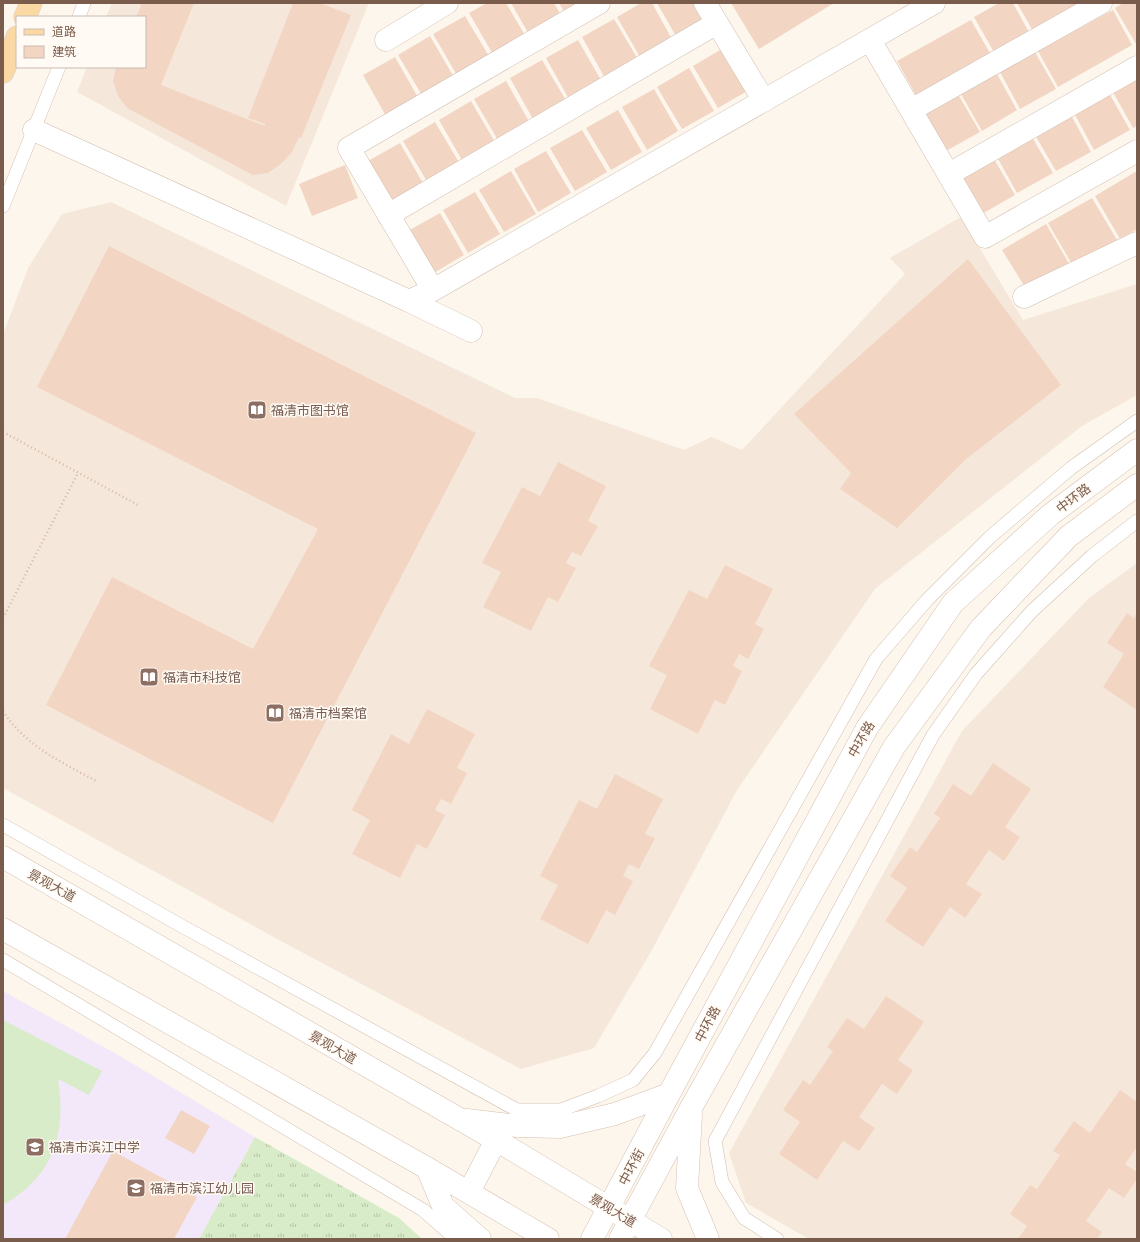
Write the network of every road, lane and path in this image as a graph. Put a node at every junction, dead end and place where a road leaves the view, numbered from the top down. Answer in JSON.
{"nodes":[{"id":1,"x":31,"y":3,"type":"edge"},
{"id":2,"x":84,"y":3,"type":"edge"},
{"id":3,"x":447,"y":3,"type":"edge"},
{"id":4,"x":599,"y":3,"type":"edge"},
{"id":5,"x":705,"y":3,"type":"edge"},
{"id":6,"x":934,"y":3,"type":"edge"},
{"id":7,"x":1101,"y":3,"type":"edge"},
{"id":8,"x":25,"y":16,"type":"edge"},
{"id":9,"x":79,"y":16,"type":"edge"},
{"id":10,"x":717,"y":23,"type":"junction"},
{"id":11,"x":16,"y":40,"type":"edge"},
{"id":12,"x":386,"y":40,"type":"dead end"},
{"id":13,"x":870,"y":40,"type":"junction"},
{"id":14,"x":1137,"y":67,"type":"edge"},
{"id":15,"x":59,"y":68,"type":"edge"},
{"id":16,"x":3,"y":72,"type":"edge"},
{"id":17,"x":764,"y":101,"type":"junction"},
{"id":18,"x":911,"y":110,"type":"junction"},
{"id":19,"x":34,"y":130,"type":"junction"},
{"id":20,"x":1137,"y":150,"type":"edge"},
{"id":21,"x":949,"y":174,"type":"junction"},
{"id":22,"x":3,"y":206,"type":"edge"},
{"id":23,"x":388,"y":215,"type":"junction"},
{"id":24,"x":1137,"y":243,"type":"edge"},
{"id":25,"x":432,"y":290,"type":"junction"},
{"id":26,"x":1024,"y":297,"type":"dead end"},
{"id":27,"x":409,"y":301,"type":"junction"},
{"id":28,"x":471,"y":331,"type":"dead end"},
{"id":29,"x":1137,"y":421,"type":"edge"},
{"id":30,"x":3,"y":432,"type":"edge"},
{"id":31,"x":1137,"y":450,"type":"edge"},
{"id":32,"x":78,"y":473,"type":"junction"},
{"id":33,"x":1137,"y":485,"type":"edge"},
{"id":34,"x":138,"y":505,"type":"dead end"},
{"id":35,"x":1137,"y":521,"type":"edge"},
{"id":36,"x":3,"y":618,"type":"edge"},
{"id":37,"x":3,"y":711,"type":"edge"},
{"id":38,"x":98,"y":782,"type":"dead end"},
{"id":39,"x":3,"y":825,"type":"edge"},
{"id":40,"x":3,"y":857,"type":"edge"},
{"id":41,"x":3,"y":929,"type":"edge"},
{"id":42,"x":3,"y":960,"type":"edge"},
{"id":43,"x":669,"y":1094,"type":"junction"},
{"id":44,"x":692,"y":1106,"type":"junction"},
{"id":45,"x":458,"y":1119,"type":"junction"},
{"id":46,"x":496,"y":1140,"type":"junction"},
{"id":47,"x":427,"y":1168,"type":"junction"},
{"id":48,"x":469,"y":1192,"type":"junction"},
{"id":49,"x":609,"y":1208,"type":"junction"},
{"id":50,"x":625,"y":1230,"type":"edge"},
{"id":51,"x":456,"y":1239,"type":"edge"},
{"id":52,"x":480,"y":1239,"type":"edge"},
{"id":53,"x":548,"y":1239,"type":"edge"},
{"id":54,"x":592,"y":1239,"type":"edge"},
{"id":55,"x":661,"y":1239,"type":"edge"},
{"id":56,"x":708,"y":1239,"type":"edge"},
{"id":57,"x":777,"y":1239,"type":"edge"}],
"edges":[{"from":1,"to":8,"type":"main road"},
{"from":2,"to":9,"type":"lane"},
{"from":3,"to":12,"type":"street"},
{"from":4,"to":23,"type":"street"},
{"from":5,"to":10,"type":"street"},
{"from":6,"to":13,"type":"street"},
{"from":7,"to":18,"type":"street"},
{"from":10,"to":17,"type":"street"},
{"from":10,"to":23,"type":"street"},
{"from":11,"to":16,"type":"main road"},
{"from":13,"to":17,"type":"street"},
{"from":13,"to":18,"type":"street"},
{"from":14,"to":21,"type":"street"},
{"from":15,"to":19,"type":"lane"},
{"from":17,"to":25,"type":"street"},
{"from":18,"to":21,"type":"street"},
{"from":19,"to":22,"type":"lane"},
{"from":19,"to":27,"type":"street"},
{"from":20,"to":21,"type":"street"},
{"from":23,"to":25,"type":"street"},
{"from":24,"to":26,"type":"street"},
{"from":25,"to":27,"type":"street"},
{"from":27,"to":28,"type":"street"},
{"from":29,"to":39,"type":"lane"},
{"from":30,"to":32,"type":"path"},
{"from":31,"to":43,"type":"street","name":"中环路"},
{"from":32,"to":34,"type":"path"},
{"from":32,"to":36,"type":"path"},
{"from":33,"to":44,"type":"street","name":"中环路"},
{"from":35,"to":57,"type":"lane"},
{"from":37,"to":38,"type":"path"},
{"from":40,"to":45,"type":"street","name":"景观大道"},
{"from":41,"to":47,"type":"street"},
{"from":42,"to":51,"type":"lane"},
{"from":43,"to":45,"type":"street"},
{"from":43,"to":49,"type":"street","name":"中环街"},
{"from":44,"to":50,"type":"street","name":"中环街"},
{"from":44,"to":56,"type":"street"},
{"from":45,"to":46,"type":"street","name":"景观大道"},
{"from":46,"to":48,"type":"street"},
{"from":46,"to":49,"type":"street","name":"景观大道"},
{"from":47,"to":48,"type":"street"},
{"from":47,"to":52,"type":"street"},
{"from":48,"to":53,"type":"street"},
{"from":49,"to":50,"type":"street","name":"景观大道"},
{"from":49,"to":54,"type":"street","name":"中环街"},
{"from":50,"to":55,"type":"street","name":"景观大道"}]}
